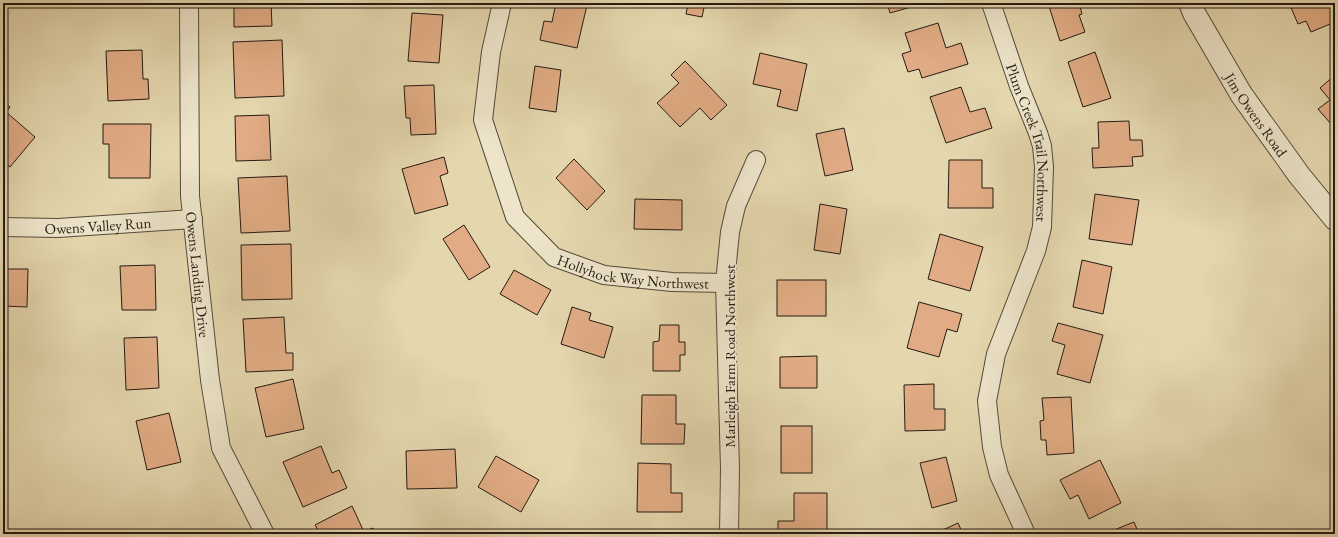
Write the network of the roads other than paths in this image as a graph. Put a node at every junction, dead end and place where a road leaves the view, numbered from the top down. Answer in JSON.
{"nodes":[{"id":1,"x":189,"y":3,"type":"edge"},
{"id":2,"x":502,"y":3,"type":"edge"},
{"id":3,"x":991,"y":3,"type":"edge"},
{"id":4,"x":1190,"y":3,"type":"edge"},
{"id":5,"x":756,"y":160,"type":"dead end"},
{"id":6,"x":193,"y":219,"type":"junction"},
{"id":7,"x":1335,"y":219,"type":"edge"},
{"id":8,"x":3,"y":227,"type":"edge"},
{"id":9,"x":725,"y":283,"type":"junction"},
{"id":10,"x":265,"y":534,"type":"edge"},
{"id":11,"x":728,"y":534,"type":"edge"},
{"id":12,"x":1026,"y":534,"type":"edge"}],
"edges":[{"from":1,"to":6,"type":"street","name":"Owens Landing Drive"},
{"from":2,"to":9,"type":"street","name":"Hollyhock Way Northwest"},
{"from":3,"to":12,"type":"street","name":"Plum Creek Trail Northwest"},
{"from":4,"to":7,"type":"street","name":"Jim Owens Road"},
{"from":5,"to":9,"type":"street","name":"Marleigh Farm Road Northwest"},
{"from":6,"to":8,"type":"street","name":"Owens Valley Run"},
{"from":6,"to":10,"type":"street","name":"Owens Landing Drive"},
{"from":9,"to":11,"type":"street","name":"Marleigh Farm Road Northwest"}]}
